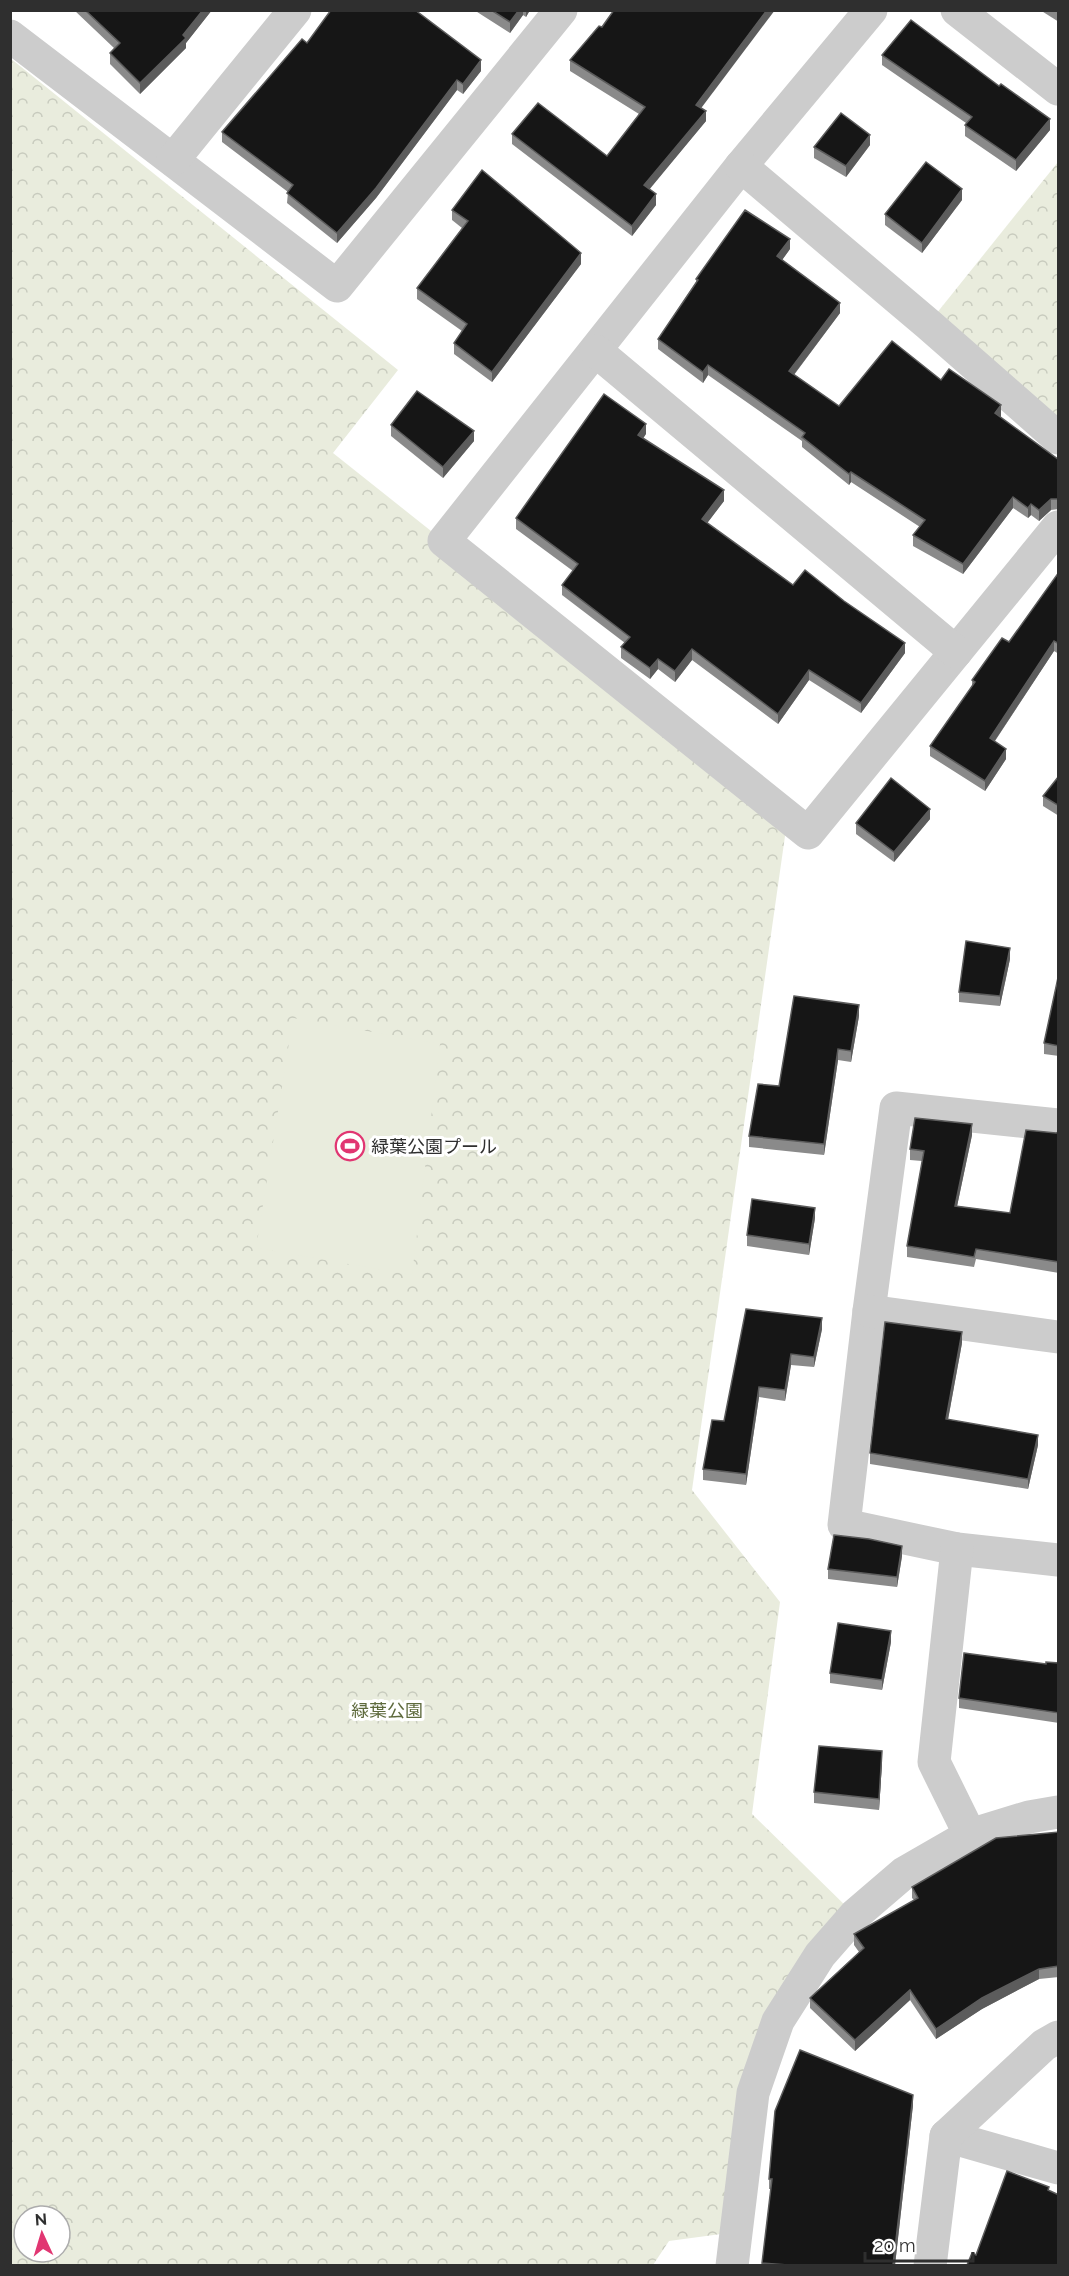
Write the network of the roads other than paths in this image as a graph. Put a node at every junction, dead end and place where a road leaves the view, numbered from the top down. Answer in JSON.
{"nodes":[{"id":1,"x":295,"y":10,"type":"edge"},
{"id":2,"x":561,"y":10,"type":"edge"},
{"id":3,"x":871,"y":10,"type":"edge"},
{"id":4,"x":957,"y":10,"type":"edge"},
{"id":5,"x":10,"y":36,"type":"edge"},
{"id":6,"x":1059,"y":89,"type":"edge"},
{"id":7,"x":173,"y":160,"type":"junction"},
{"id":8,"x":741,"y":166,"type":"junction"},
{"id":9,"x":596,"y":351,"type":"junction"},
{"id":10,"x":1059,"y":438,"type":"edge"},
{"id":11,"x":1059,"y":527,"type":"edge"},
{"id":12,"x":956,"y":652,"type":"junction"},
{"id":13,"x":1059,"y":1125,"type":"edge"},
{"id":14,"x":869,"y":1311,"type":"junction"},
{"id":15,"x":1059,"y":1337,"type":"edge"},
{"id":16,"x":957,"y":1549,"type":"junction"},
{"id":17,"x":1059,"y":1560,"type":"edge"},
{"id":18,"x":1059,"y":1812,"type":"edge"},
{"id":19,"x":970,"y":1835,"type":"junction"},
{"id":20,"x":1059,"y":2037,"type":"edge"},
{"id":21,"x":946,"y":2136,"type":"junction"},
{"id":22,"x":1059,"y":2168,"type":"edge"},
{"id":23,"x":732,"y":2265,"type":"edge"},
{"id":24,"x":930,"y":2265,"type":"edge"}],
"edges":[{"from":1,"to":7,"type":"street"},
{"from":2,"to":7,"type":"street"},
{"from":3,"to":8,"type":"street"},
{"from":4,"to":6,"type":"street"},
{"from":5,"to":7,"type":"street"},
{"from":8,"to":9,"type":"street"},
{"from":8,"to":10,"type":"street"},
{"from":9,"to":12,"type":"street"},
{"from":9,"to":12,"type":"street"},
{"from":11,"to":12,"type":"street"},
{"from":13,"to":14,"type":"street"},
{"from":14,"to":15,"type":"street"},
{"from":14,"to":16,"type":"street"},
{"from":16,"to":17,"type":"street"},
{"from":16,"to":19,"type":"street"},
{"from":18,"to":19,"type":"street"},
{"from":19,"to":23,"type":"street"},
{"from":20,"to":21,"type":"street"},
{"from":21,"to":22,"type":"street"},
{"from":21,"to":24,"type":"street"}]}
